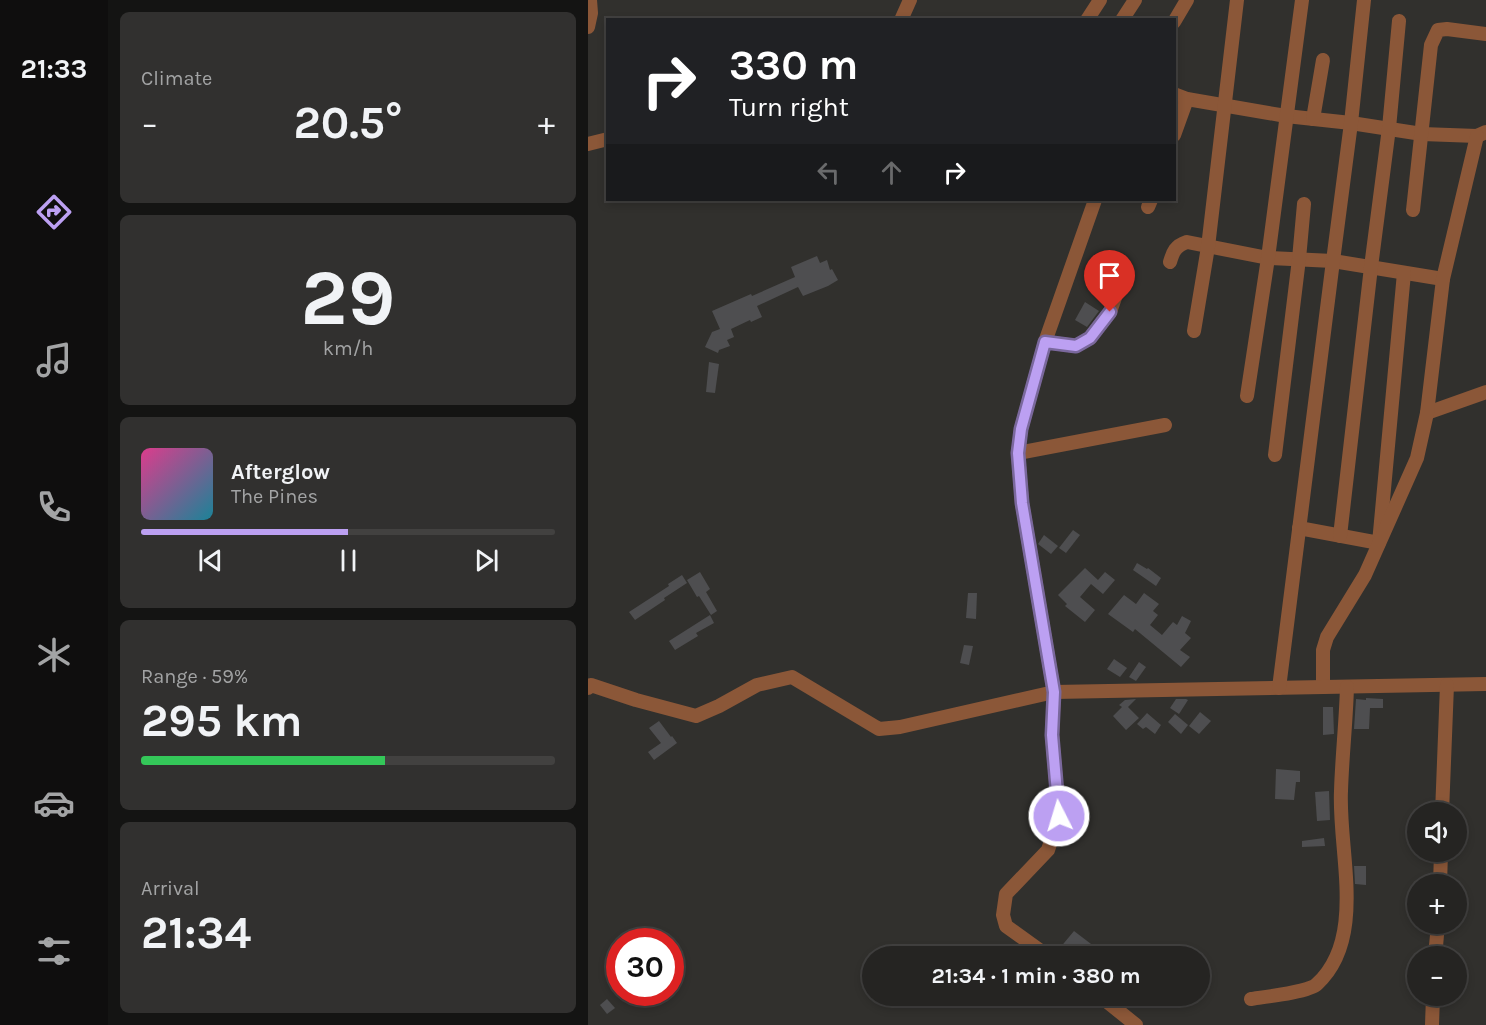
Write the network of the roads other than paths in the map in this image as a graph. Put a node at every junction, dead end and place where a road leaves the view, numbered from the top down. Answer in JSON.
{"nodes":[{"id":1,"x":590,"y":0,"type":"edge"},
{"id":2,"x":910,"y":0,"type":"edge"},
{"id":3,"x":1100,"y":0,"type":"edge"},
{"id":4,"x":1135,"y":0,"type":"edge"},
{"id":5,"x":1185,"y":0,"type":"edge"},
{"id":6,"x":1237,"y":0,"type":"edge"},
{"id":7,"x":1302,"y":0,"type":"edge"},
{"id":8,"x":1364,"y":0,"type":"edge"},
{"id":9,"x":903,"y":18,"type":"edge"},
{"id":10,"x":1088,"y":18,"type":"edge"},
{"id":11,"x":1123,"y":18,"type":"edge"},
{"id":12,"x":1176,"y":18,"type":"edge"},
{"id":13,"x":1400,"y":21,"type":"dead end"},
{"id":14,"x":588,"y":27,"type":"edge"},
{"id":15,"x":1486,"y":34,"type":"edge"},
{"id":16,"x":1323,"y":60,"type":"dead end"},
{"id":17,"x":1181,"y":97,"type":"edge"},
{"id":18,"x":1225,"y":106,"type":"junction"},
{"id":19,"x":1286,"y":116,"type":"junction"},
{"id":20,"x":1313,"y":119,"type":"junction"},
{"id":21,"x":1351,"y":123,"type":"junction"},
{"id":22,"x":1176,"y":124,"type":"edge"},
{"id":23,"x":1389,"y":128,"type":"junction"},
{"id":24,"x":1422,"y":134,"type":"junction"},
{"id":25,"x":1482,"y":134,"type":"edge"},
{"id":26,"x":606,"y":140,"type":"edge"},
{"id":27,"x":588,"y":144,"type":"edge"},
{"id":28,"x":1095,"y":201,"type":"edge"},
{"id":29,"x":1304,"y":204,"type":"dead end"},
{"id":30,"x":1413,"y":210,"type":"dead end"},
{"id":31,"x":1208,"y":247,"type":"junction"},
{"id":32,"x":1268,"y":258,"type":"junction"},
{"id":33,"x":1299,"y":260,"type":"junction"},
{"id":34,"x":1333,"y":261,"type":"junction"},
{"id":35,"x":1170,"y":262,"type":"dead end"},
{"id":36,"x":1371,"y":267,"type":"junction"},
{"id":37,"x":1404,"y":273,"type":"junction"},
{"id":38,"x":1123,"y":275,"type":"dead end"},
{"id":39,"x":1443,"y":279,"type":"junction"},
{"id":40,"x":1194,"y":331,"type":"dead end"},
{"id":41,"x":1045,"y":342,"type":"junction"},
{"id":42,"x":1486,"y":392,"type":"edge"},
{"id":43,"x":1247,"y":396,"type":"dead end"},
{"id":44,"x":1427,"y":413,"type":"junction"},
{"id":45,"x":1166,"y":425,"type":"dead end"},
{"id":46,"x":1018,"y":453,"type":"junction"},
{"id":47,"x":1275,"y":455,"type":"dead end"},
{"id":48,"x":1299,"y":528,"type":"junction"},
{"id":49,"x":1340,"y":536,"type":"junction"},
{"id":50,"x":1379,"y":543,"type":"junction"},
{"id":51,"x":1486,"y":684,"type":"edge"},
{"id":52,"x":1447,"y":685,"type":"junction"},
{"id":53,"x":1323,"y":687,"type":"junction"},
{"id":54,"x":1347,"y":687,"type":"junction"},
{"id":55,"x":588,"y":688,"type":"edge"},
{"id":56,"x":1279,"y":688,"type":"junction"},
{"id":57,"x":1054,"y":692,"type":"junction"},
{"id":58,"x":1442,"y":802,"type":"edge"},
{"id":59,"x":1034,"y":946,"type":"edge"},
{"id":60,"x":1251,"y":999,"type":"dead end"},
{"id":61,"x":1112,"y":1006,"type":"edge"},
{"id":62,"x":1433,"y":1006,"type":"edge"},
{"id":63,"x":1136,"y":1025,"type":"edge"},
{"id":64,"x":1432,"y":1025,"type":"edge"}],
"edges":[{"from":1,"to":14,"type":"street"},
{"from":2,"to":9,"type":"street"},
{"from":3,"to":10,"type":"street"},
{"from":4,"to":11,"type":"street"},
{"from":5,"to":12,"type":"street"},
{"from":6,"to":18,"type":"street"},
{"from":7,"to":19,"type":"street"},
{"from":8,"to":21,"type":"street"},
{"from":13,"to":23,"type":"street"},
{"from":15,"to":24,"type":"street"},
{"from":16,"to":20,"type":"street"},
{"from":17,"to":18,"type":"street"},
{"from":17,"to":22,"type":"street"},
{"from":18,"to":19,"type":"street"},
{"from":18,"to":31,"type":"street"},
{"from":19,"to":20,"type":"street"},
{"from":19,"to":32,"type":"street"},
{"from":20,"to":21,"type":"street"},
{"from":21,"to":23,"type":"street"},
{"from":21,"to":34,"type":"street"},
{"from":23,"to":24,"type":"street"},
{"from":23,"to":36,"type":"street"},
{"from":24,"to":25,"type":"street"},
{"from":24,"to":30,"type":"street"},
{"from":25,"to":39,"type":"street"},
{"from":26,"to":27,"type":"street"},
{"from":28,"to":41,"type":"street"},
{"from":29,"to":33,"type":"street"},
{"from":31,"to":32,"type":"street"},
{"from":31,"to":35,"type":"street"},
{"from":31,"to":40,"type":"street"},
{"from":32,"to":33,"type":"street"},
{"from":32,"to":43,"type":"street"},
{"from":33,"to":34,"type":"street"},
{"from":33,"to":47,"type":"street"},
{"from":34,"to":36,"type":"street"},
{"from":34,"to":48,"type":"street"},
{"from":36,"to":37,"type":"street"},
{"from":36,"to":49,"type":"street"},
{"from":37,"to":39,"type":"street"},
{"from":37,"to":50,"type":"street"},
{"from":38,"to":41,"type":"street"},
{"from":39,"to":44,"type":"street"},
{"from":41,"to":46,"type":"street"},
{"from":42,"to":44,"type":"street"},
{"from":44,"to":50,"type":"street"},
{"from":45,"to":46,"type":"street"},
{"from":46,"to":57,"type":"street"},
{"from":48,"to":49,"type":"street"},
{"from":48,"to":56,"type":"street"},
{"from":49,"to":50,"type":"street"},
{"from":50,"to":53,"type":"street"},
{"from":51,"to":52,"type":"street"},
{"from":52,"to":54,"type":"street"},
{"from":52,"to":58,"type":"street"},
{"from":53,"to":54,"type":"street"},
{"from":53,"to":56,"type":"street"},
{"from":54,"to":60,"type":"street"},
{"from":55,"to":57,"type":"street"},
{"from":56,"to":57,"type":"street"},
{"from":57,"to":59,"type":"street"},
{"from":61,"to":63,"type":"street"},
{"from":62,"to":64,"type":"street"}]}
